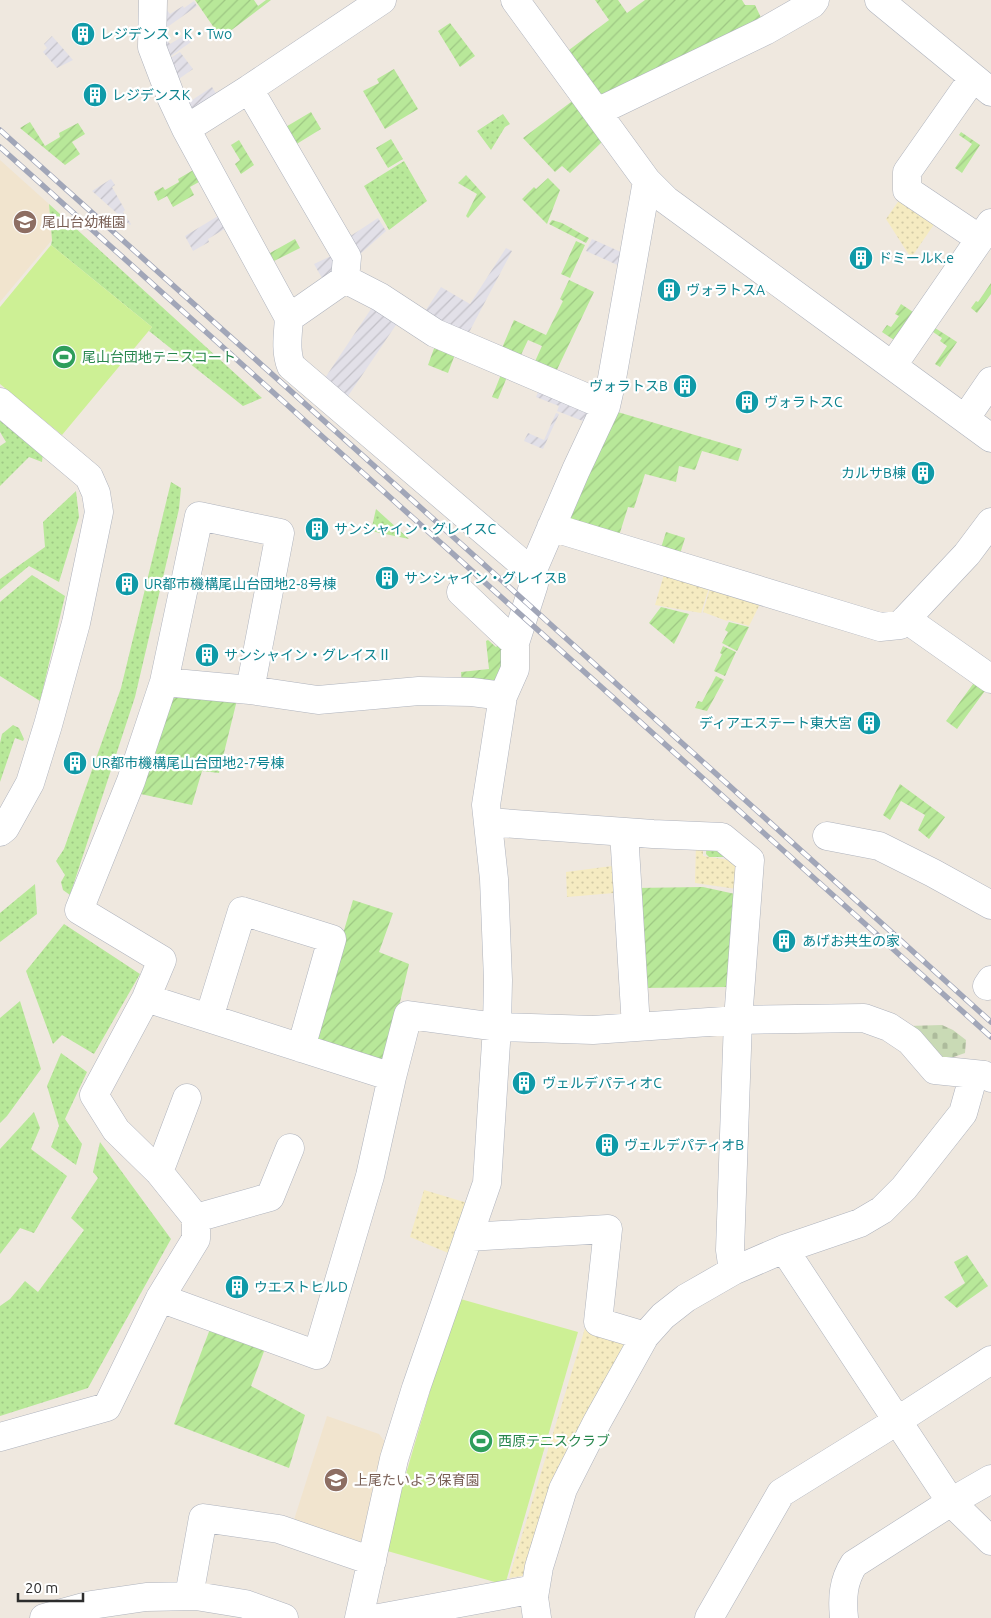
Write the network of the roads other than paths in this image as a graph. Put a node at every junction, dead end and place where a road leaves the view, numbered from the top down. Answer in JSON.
{"nodes":[{"id":1,"x":153,"y":0,"type":"edge"},
{"id":2,"x":382,"y":0,"type":"edge"},
{"id":3,"x":514,"y":0,"type":"edge"},
{"id":4,"x":815,"y":0,"type":"edge"},
{"id":5,"x":879,"y":0,"type":"edge"},
{"id":6,"x":982,"y":85,"type":"edge"},
{"id":7,"x":249,"y":89,"type":"junction"},
{"id":8,"x":597,"y":112,"type":"junction"},
{"id":9,"x":186,"y":128,"type":"junction"},
{"id":10,"x":647,"y":181,"type":"junction"},
{"id":11,"x":986,"y":231,"type":"edge"},
{"id":12,"x":345,"y":279,"type":"junction"},
{"id":13,"x":289,"y":318,"type":"junction"},
{"id":14,"x":893,"y":365,"type":"junction"},
{"id":15,"x":991,"y":381,"type":"edge"},
{"id":16,"x":0,"y":402,"type":"edge"},
{"id":17,"x":606,"y":406,"type":"junction"},
{"id":18,"x":965,"y":419,"type":"junction"},
{"id":19,"x":991,"y":438,"type":"edge"},
{"id":20,"x":991,"y":522,"type":"edge"},
{"id":21,"x":551,"y":527,"type":"junction"},
{"id":22,"x":532,"y":572,"type":"junction"},
{"id":23,"x":460,"y":592,"type":"dead end"},
{"id":24,"x":906,"y":619,"type":"junction"},
{"id":25,"x":515,"y":643,"type":"junction"},
{"id":26,"x":991,"y":679,"type":"edge"},
{"id":27,"x":164,"y":682,"type":"junction"},
{"id":28,"x":250,"y":690,"type":"junction"},
{"id":29,"x":503,"y":696,"type":"junction"},
{"id":30,"x":488,"y":822,"type":"junction"},
{"id":31,"x":0,"y":832,"type":"edge"},
{"id":32,"x":624,"y":832,"type":"junction"},
{"id":33,"x":827,"y":836,"type":"dead end"},
{"id":34,"x":991,"y":905,"type":"edge"},
{"id":35,"x":146,"y":998,"type":"junction"},
{"id":36,"x":209,"y":1018,"type":"junction"},
{"id":37,"x":738,"y":1020,"type":"junction"},
{"id":38,"x":497,"y":1027,"type":"junction"},
{"id":39,"x":636,"y":1027,"type":"junction"},
{"id":40,"x":301,"y":1048,"type":"junction"},
{"id":41,"x":983,"y":1076,"type":"edge"},
{"id":42,"x":392,"y":1077,"type":"junction"},
{"id":43,"x":187,"y":1098,"type":"dead end"},
{"id":44,"x":290,"y":1148,"type":"dead end"},
{"id":45,"x":159,"y":1172,"type":"junction"},
{"id":46,"x":196,"y":1218,"type":"junction"},
{"id":47,"x":468,"y":1237,"type":"junction"},
{"id":48,"x":784,"y":1249,"type":"junction"},
{"id":49,"x":733,"y":1271,"type":"junction"},
{"id":50,"x":160,"y":1298,"type":"junction"},
{"id":51,"x":645,"y":1336,"type":"junction"},
{"id":52,"x":991,"y":1360,"type":"edge"},
{"id":53,"x":897,"y":1421,"type":"junction"},
{"id":54,"x":0,"y":1437,"type":"edge"},
{"id":55,"x":991,"y":1479,"type":"edge"},
{"id":56,"x":951,"y":1502,"type":"junction"},
{"id":57,"x":991,"y":1541,"type":"edge"},
{"id":58,"x":372,"y":1561,"type":"junction"},
{"id":59,"x":535,"y":1589,"type":"junction"},
{"id":60,"x":189,"y":1596,"type":"junction"},
{"id":61,"x":134,"y":1608,"type":"edge"},
{"id":62,"x":44,"y":1618,"type":"edge"},
{"id":63,"x":284,"y":1618,"type":"edge"},
{"id":64,"x":359,"y":1618,"type":"edge"},
{"id":65,"x":379,"y":1618,"type":"edge"},
{"id":66,"x":537,"y":1618,"type":"edge"},
{"id":67,"x":708,"y":1618,"type":"edge"},
{"id":68,"x":844,"y":1618,"type":"edge"}],
"edges":[{"from":1,"to":9,"type":"street"},
{"from":2,"to":7,"type":"street"},
{"from":3,"to":8,"type":"street"},
{"from":4,"to":8,"type":"street"},
{"from":5,"to":6,"type":"street"},
{"from":6,"to":11,"type":"street"},
{"from":7,"to":9,"type":"street"},
{"from":7,"to":12,"type":"street"},
{"from":8,"to":10,"type":"street"},
{"from":9,"to":13,"type":"street"},
{"from":10,"to":14,"type":"street"},
{"from":10,"to":17,"type":"street"},
{"from":11,"to":14,"type":"street"},
{"from":12,"to":13,"type":"street"},
{"from":12,"to":17,"type":"street"},
{"from":13,"to":22,"type":"street"},
{"from":14,"to":18,"type":"street"},
{"from":15,"to":18,"type":"street"},
{"from":16,"to":31,"type":"street"},
{"from":17,"to":21,"type":"street"},
{"from":18,"to":19,"type":"street"},
{"from":20,"to":24,"type":"street"},
{"from":21,"to":22,"type":"street"},
{"from":21,"to":24,"type":"street"},
{"from":22,"to":25,"type":"street"},
{"from":23,"to":25,"type":"street"},
{"from":24,"to":26,"type":"street"},
{"from":25,"to":29,"type":"street"},
{"from":27,"to":28,"type":"street"},
{"from":27,"to":28,"type":"street"},
{"from":27,"to":35,"type":"street"},
{"from":28,"to":29,"type":"street"},
{"from":29,"to":30,"type":"street"},
{"from":30,"to":32,"type":"street"},
{"from":30,"to":38,"type":"street"},
{"from":32,"to":37,"type":"street"},
{"from":32,"to":39,"type":"street"},
{"from":33,"to":34,"type":"street"},
{"from":35,"to":36,"type":"street"},
{"from":35,"to":45,"type":"street"},
{"from":36,"to":40,"type":"street"},
{"from":36,"to":40,"type":"street"},
{"from":37,"to":39,"type":"street"},
{"from":37,"to":41,"type":"street"},
{"from":37,"to":49,"type":"street"},
{"from":38,"to":39,"type":"street"},
{"from":38,"to":42,"type":"street"},
{"from":38,"to":47,"type":"street"},
{"from":40,"to":42,"type":"street"},
{"from":41,"to":48,"type":"street"},
{"from":42,"to":50,"type":"street"},
{"from":43,"to":45,"type":"street"},
{"from":44,"to":46,"type":"street"},
{"from":45,"to":46,"type":"street"},
{"from":46,"to":50,"type":"street"},
{"from":47,"to":51,"type":"street"},
{"from":47,"to":58,"type":"street"},
{"from":48,"to":49,"type":"street"},
{"from":48,"to":53,"type":"street"},
{"from":49,"to":51,"type":"street"},
{"from":50,"to":54,"type":"street"},
{"from":51,"to":59,"type":"street"},
{"from":52,"to":53,"type":"street"},
{"from":53,"to":56,"type":"street"},
{"from":53,"to":67,"type":"street"},
{"from":55,"to":56,"type":"street"},
{"from":56,"to":57,"type":"street"},
{"from":56,"to":68,"type":"street"},
{"from":58,"to":60,"type":"street"},
{"from":58,"to":64,"type":"street"},
{"from":59,"to":65,"type":"street"},
{"from":59,"to":66,"type":"street"},
{"from":60,"to":61,"type":"street"},
{"from":60,"to":63,"type":"street"},
{"from":61,"to":62,"type":"street"}]}
